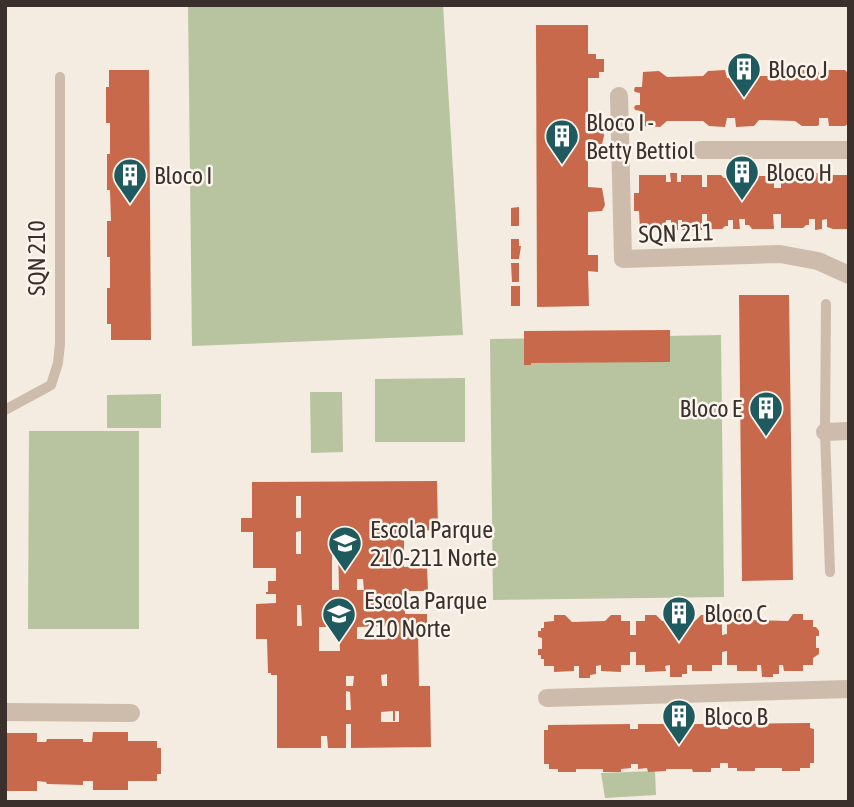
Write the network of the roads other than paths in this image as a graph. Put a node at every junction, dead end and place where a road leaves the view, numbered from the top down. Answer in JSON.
{"nodes":[{"id":1,"x":60,"y":77,"type":"dead end"},
{"id":2,"x":619,"y":96,"type":"dead end"},
{"id":3,"x":701,"y":150,"type":"dead end"},
{"id":4,"x":849,"y":150,"type":"edge"},
{"id":5,"x":849,"y":275,"type":"edge"},
{"id":6,"x":827,"y":304,"type":"dead end"},
{"id":7,"x":5,"y":410,"type":"edge"},
{"id":8,"x":849,"y":431,"type":"edge"},
{"id":9,"x":825,"y":432,"type":"junction"},
{"id":10,"x":830,"y":572,"type":"dead end"},
{"id":11,"x":849,"y":690,"type":"edge"},
{"id":12,"x":547,"y":698,"type":"dead end"},
{"id":13,"x":5,"y":712,"type":"edge"},
{"id":14,"x":131,"y":713,"type":"dead end"}],
"edges":[{"from":1,"to":7,"type":"lane","name":"SQN 210"},
{"from":2,"to":5,"type":"street","name":"SQN 211"},
{"from":3,"to":4,"type":"street"},
{"from":6,"to":9,"type":"lane"},
{"from":8,"to":9,"type":"street"},
{"from":9,"to":10,"type":"lane"},
{"from":11,"to":12,"type":"street"},
{"from":13,"to":14,"type":"street"}]}
